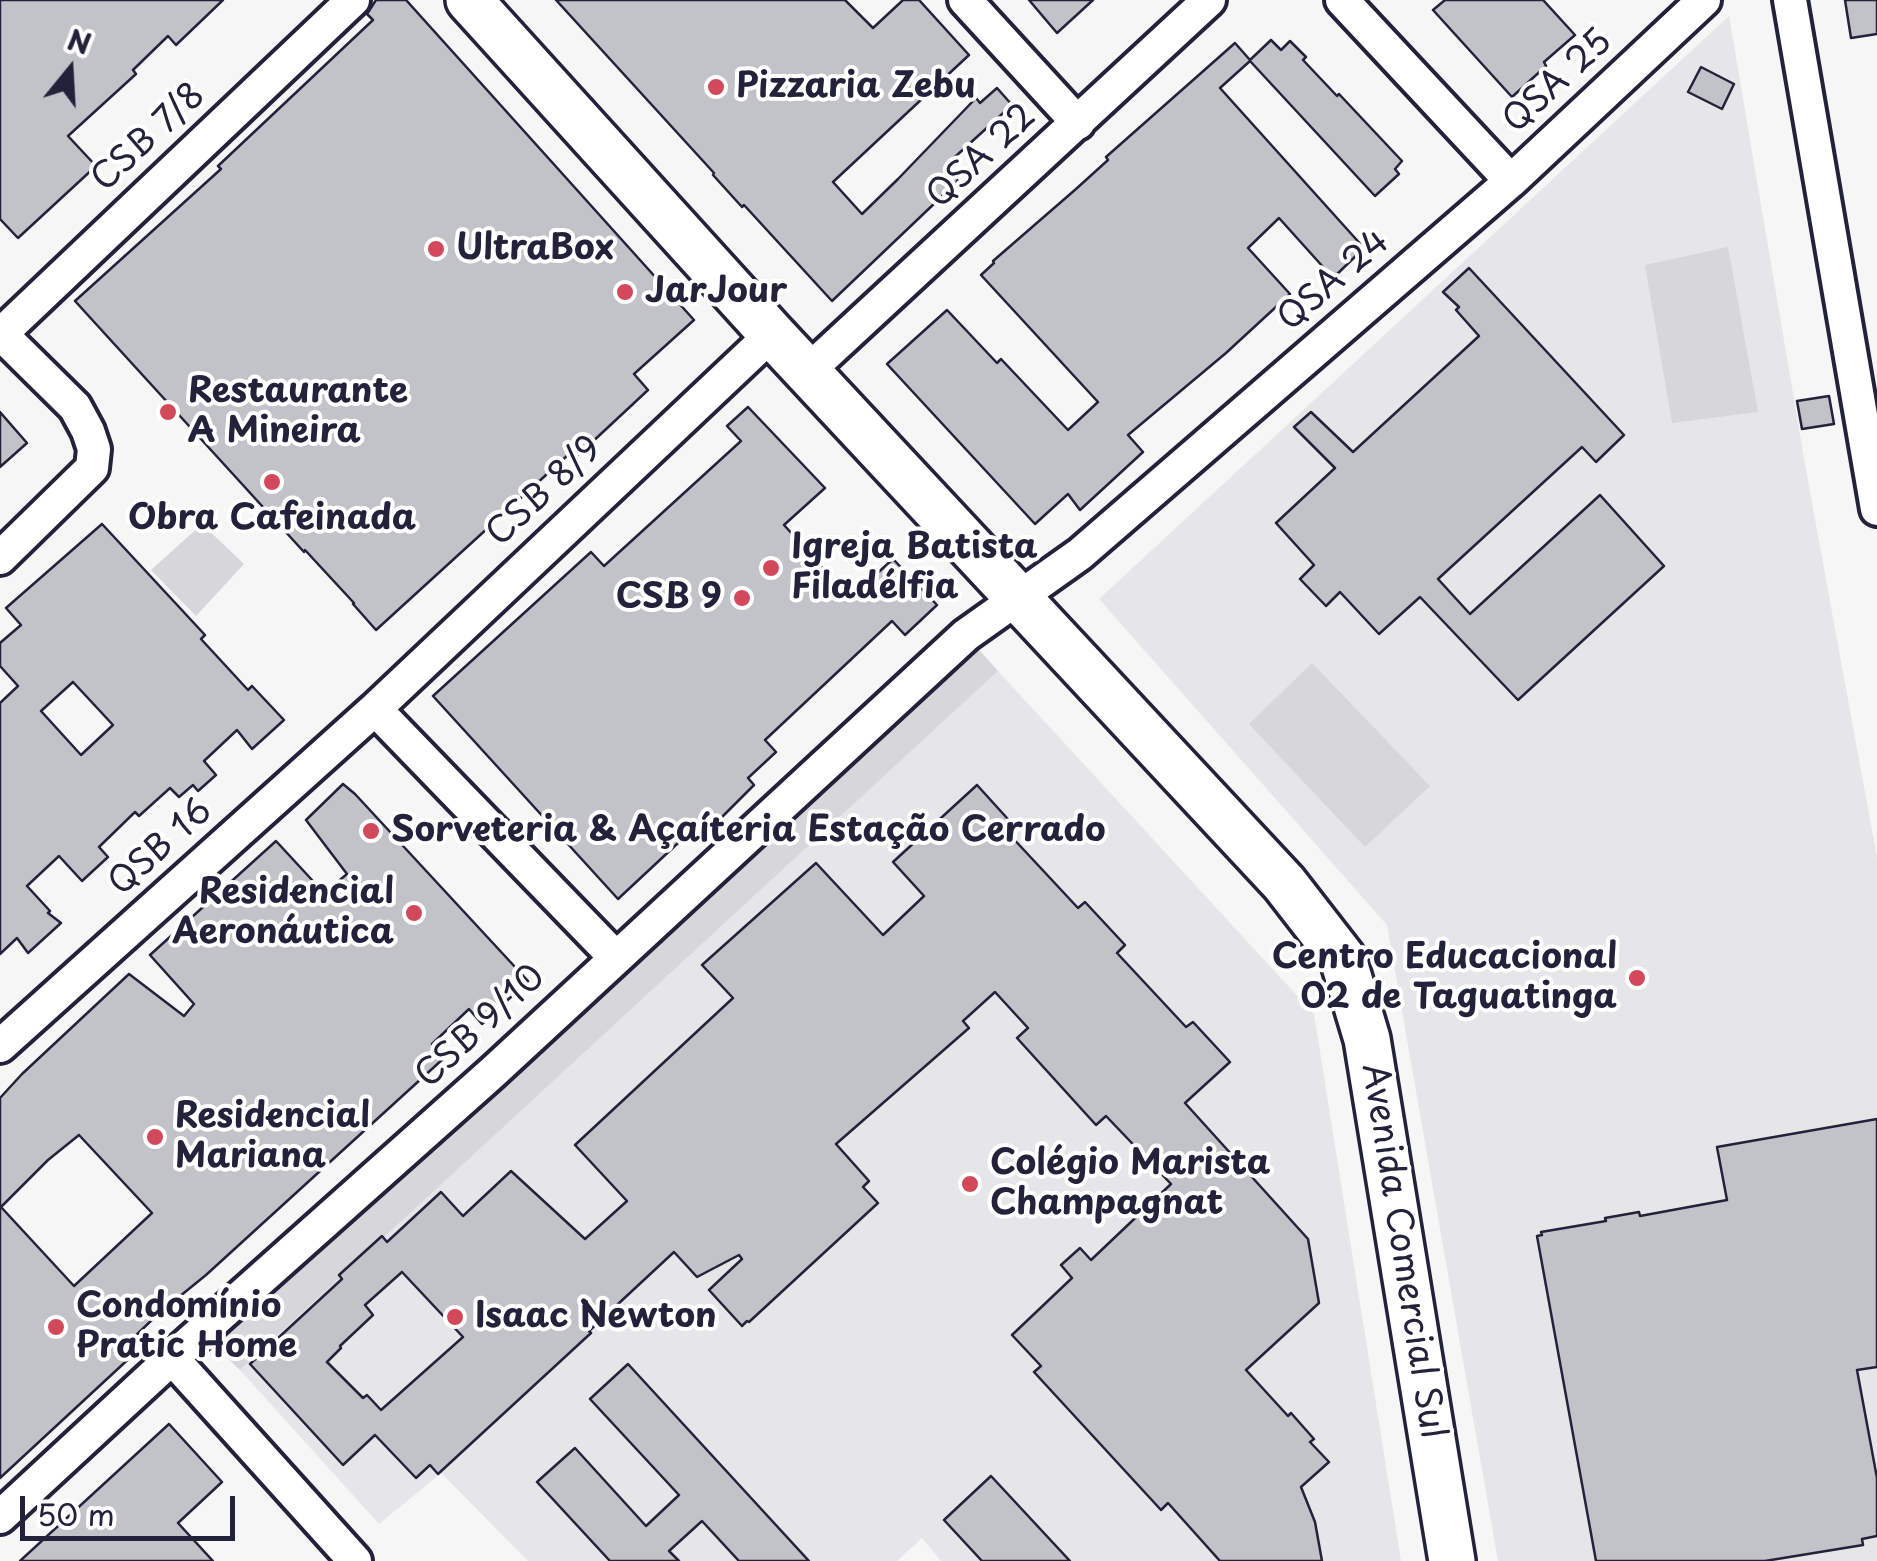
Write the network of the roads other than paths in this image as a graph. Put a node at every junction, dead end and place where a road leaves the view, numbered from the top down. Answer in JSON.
{"nodes":[{"id":1,"x":353,"y":0,"type":"edge"},
{"id":2,"x":469,"y":0,"type":"edge"},
{"id":3,"x":965,"y":0,"type":"edge"},
{"id":4,"x":1210,"y":0,"type":"edge"},
{"id":5,"x":1342,"y":0,"type":"edge"},
{"id":6,"x":1704,"y":0,"type":"edge"},
{"id":7,"x":1790,"y":0,"type":"edge"},
{"id":8,"x":1078,"y":123,"type":"junction"},
{"id":9,"x":1510,"y":181,"type":"junction"},
{"id":10,"x":0,"y":333,"type":"edge"},
{"id":11,"x":772,"y":334,"type":"junction"},
{"id":12,"x":808,"y":372,"type":"junction"},
{"id":13,"x":1877,"y":509,"type":"edge"},
{"id":14,"x":0,"y":558,"type":"edge"},
{"id":15,"x":1017,"y":597,"type":"junction"},
{"id":16,"x":374,"y":709,"type":"junction"},
{"id":17,"x":615,"y":958,"type":"junction"},
{"id":18,"x":0,"y":1046,"type":"edge"},
{"id":19,"x":172,"y":1358,"type":"junction"},
{"id":20,"x":0,"y":1517,"type":"edge"},
{"id":21,"x":354,"y":1561,"type":"edge"},
{"id":22,"x":1452,"y":1561,"type":"edge"}],
"edges":[{"from":1,"to":10,"type":"street","name":"CSB 7/8"},
{"from":2,"to":11,"type":"main road","name":"Avenida Comercial Sul"},
{"from":3,"to":8,"type":"street"},
{"from":4,"to":8,"type":"street","name":"QSA 22"},
{"from":5,"to":9,"type":"street"},
{"from":6,"to":9,"type":"street","name":"QSA 25"},
{"from":7,"to":13,"type":"street"},
{"from":8,"to":12,"type":"street","name":"QSA 22"},
{"from":9,"to":15,"type":"street","name":"QSA 24"},
{"from":10,"to":14,"type":"street"},
{"from":11,"to":12,"type":"main road","name":"Avenida Comercial Sul"},
{"from":11,"to":16,"type":"street","name":"CSB 8/9"},
{"from":12,"to":15,"type":"main road","name":"Avenida Comercial Sul"},
{"from":15,"to":17,"type":"street","name":"CSB 9/10"},
{"from":15,"to":22,"type":"main road","name":"Avenida Comercial Sul"},
{"from":16,"to":17,"type":"street"},
{"from":16,"to":18,"type":"street","name":"QSB 16"},
{"from":17,"to":19,"type":"street","name":"CSB 9/10"},
{"from":19,"to":20,"type":"street","name":"CSB 9/10"},
{"from":19,"to":21,"type":"street"}]}
